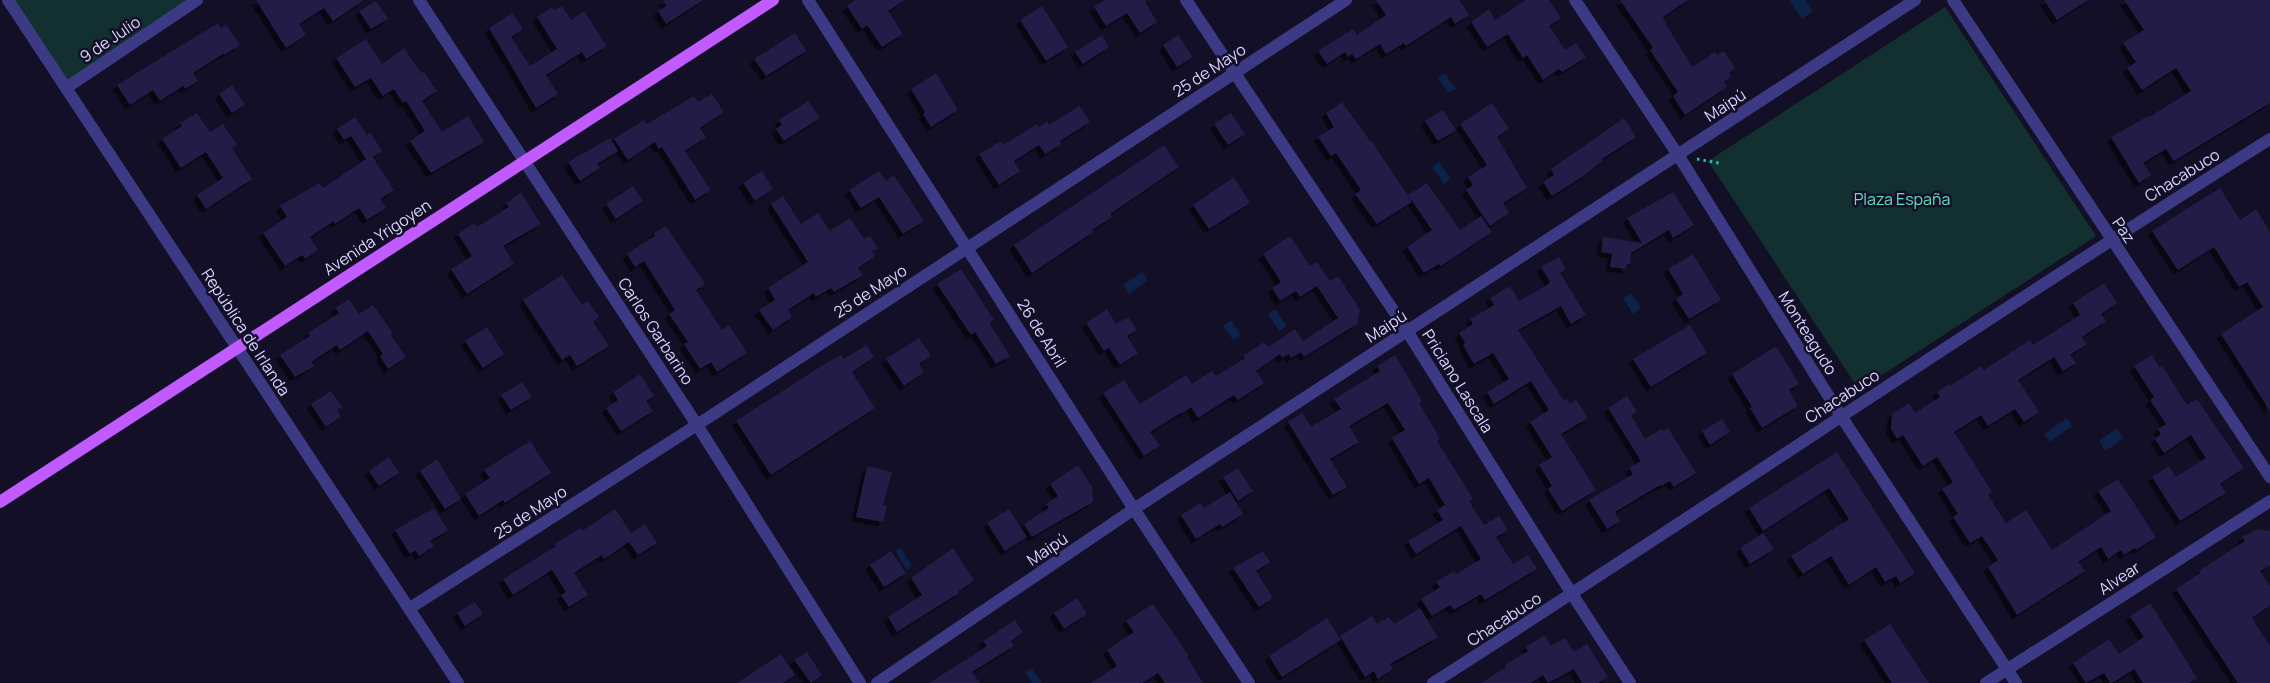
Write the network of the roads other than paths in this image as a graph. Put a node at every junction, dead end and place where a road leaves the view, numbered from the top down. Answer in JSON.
{"nodes":[{"id":1,"x":8,"y":0,"type":"edge"},
{"id":2,"x":197,"y":0,"type":"edge"},
{"id":3,"x":420,"y":0,"type":"edge"},
{"id":4,"x":773,"y":0,"type":"edge"},
{"id":5,"x":808,"y":0,"type":"edge"},
{"id":6,"x":1186,"y":0,"type":"edge"},
{"id":7,"x":1346,"y":0,"type":"edge"},
{"id":8,"x":1575,"y":0,"type":"edge"},
{"id":9,"x":1915,"y":0,"type":"edge"},
{"id":10,"x":1953,"y":0,"type":"edge"},
{"id":11,"x":1234,"y":72,"type":"junction"},
{"id":12,"x":66,"y":88,"type":"junction"},
{"id":13,"x":2270,"y":139,"type":"edge"},
{"id":14,"x":1678,"y":155,"type":"junction"},
{"id":15,"x":525,"y":160,"type":"junction"},
{"id":16,"x":2111,"y":239,"type":"junction"},
{"id":17,"x":968,"y":246,"type":"junction"},
{"id":18,"x":1407,"y":331,"type":"junction"},
{"id":19,"x":237,"y":348,"type":"junction"},
{"id":20,"x":1841,"y":416,"type":"junction"},
{"id":21,"x":697,"y":425,"type":"junction"},
{"id":22,"x":2270,"y":477,"type":"edge"},
{"id":23,"x":2270,"y":501,"type":"edge"},
{"id":24,"x":0,"y":502,"type":"edge"},
{"id":25,"x":1134,"y":509,"type":"junction"},
{"id":26,"x":1572,"y":594,"type":"junction"},
{"id":27,"x":410,"y":608,"type":"junction"},
{"id":28,"x":2006,"y":669,"type":"junction"},
{"id":29,"x":458,"y":683,"type":"edge"},
{"id":30,"x":860,"y":683,"type":"edge"},
{"id":31,"x":877,"y":683,"type":"edge"},
{"id":32,"x":1249,"y":683,"type":"edge"},
{"id":33,"x":1433,"y":683,"type":"edge"},
{"id":34,"x":1630,"y":683,"type":"edge"},
{"id":35,"x":1986,"y":683,"type":"edge"},
{"id":36,"x":2016,"y":683,"type":"edge"}],
"edges":[{"from":1,"to":12,"type":"street","name":"República de Irlanda"},
{"from":2,"to":12,"type":"street","name":"9 de Julio"},
{"from":3,"to":15,"type":"street","name":"Carlos Garbarino"},
{"from":4,"to":15,"type":"main road","name":"Avenida Yrigoyen"},
{"from":5,"to":17,"type":"street","name":"26 de Abril"},
{"from":6,"to":11,"type":"street","name":"Priciano Lascala"},
{"from":7,"to":11,"type":"street","name":"25 de Mayo"},
{"from":8,"to":14,"type":"street","name":"Monteagudo"},
{"from":9,"to":14,"type":"street","name":"Maipú"},
{"from":10,"to":16,"type":"street","name":"Paz"},
{"from":11,"to":17,"type":"street","name":"25 de Mayo"},
{"from":11,"to":18,"type":"street","name":"Priciano Lascala"},
{"from":12,"to":19,"type":"street","name":"República de Irlanda"},
{"from":13,"to":16,"type":"street","name":"Chacabuco"},
{"from":14,"to":18,"type":"street","name":"Maipú"},
{"from":14,"to":20,"type":"street","name":"Monteagudo"},
{"from":15,"to":19,"type":"main road","name":"Avenida Yrigoyen"},
{"from":15,"to":21,"type":"street","name":"Carlos Garbarino"},
{"from":16,"to":20,"type":"street","name":"Chacabuco"},
{"from":16,"to":22,"type":"street","name":"Paz"},
{"from":17,"to":21,"type":"street","name":"25 de Mayo"},
{"from":17,"to":25,"type":"street","name":"26 de Abril"},
{"from":18,"to":25,"type":"street","name":"Maipú"},
{"from":18,"to":26,"type":"street","name":"Priciano Lascala"},
{"from":19,"to":24,"type":"main road","name":"Avenida Yrigoyen"},
{"from":19,"to":27,"type":"street","name":"República de Irlanda"},
{"from":20,"to":26,"type":"street","name":"Chacabuco"},
{"from":20,"to":28,"type":"street","name":"Monteagudo"},
{"from":21,"to":27,"type":"street","name":"25 de Mayo"},
{"from":21,"to":30,"type":"street","name":"Carlos Garbarino"},
{"from":23,"to":28,"type":"street","name":"Alvear"},
{"from":25,"to":31,"type":"street","name":"Maipú"},
{"from":25,"to":32,"type":"street","name":"26 de Abril"},
{"from":26,"to":33,"type":"street","name":"Chacabuco"},
{"from":26,"to":34,"type":"street","name":"Priciano Lascala"},
{"from":27,"to":29,"type":"street","name":"República de Irlanda"},
{"from":28,"to":35,"type":"street","name":"Alvear"},
{"from":28,"to":36,"type":"street","name":"Monteagudo"}]}
